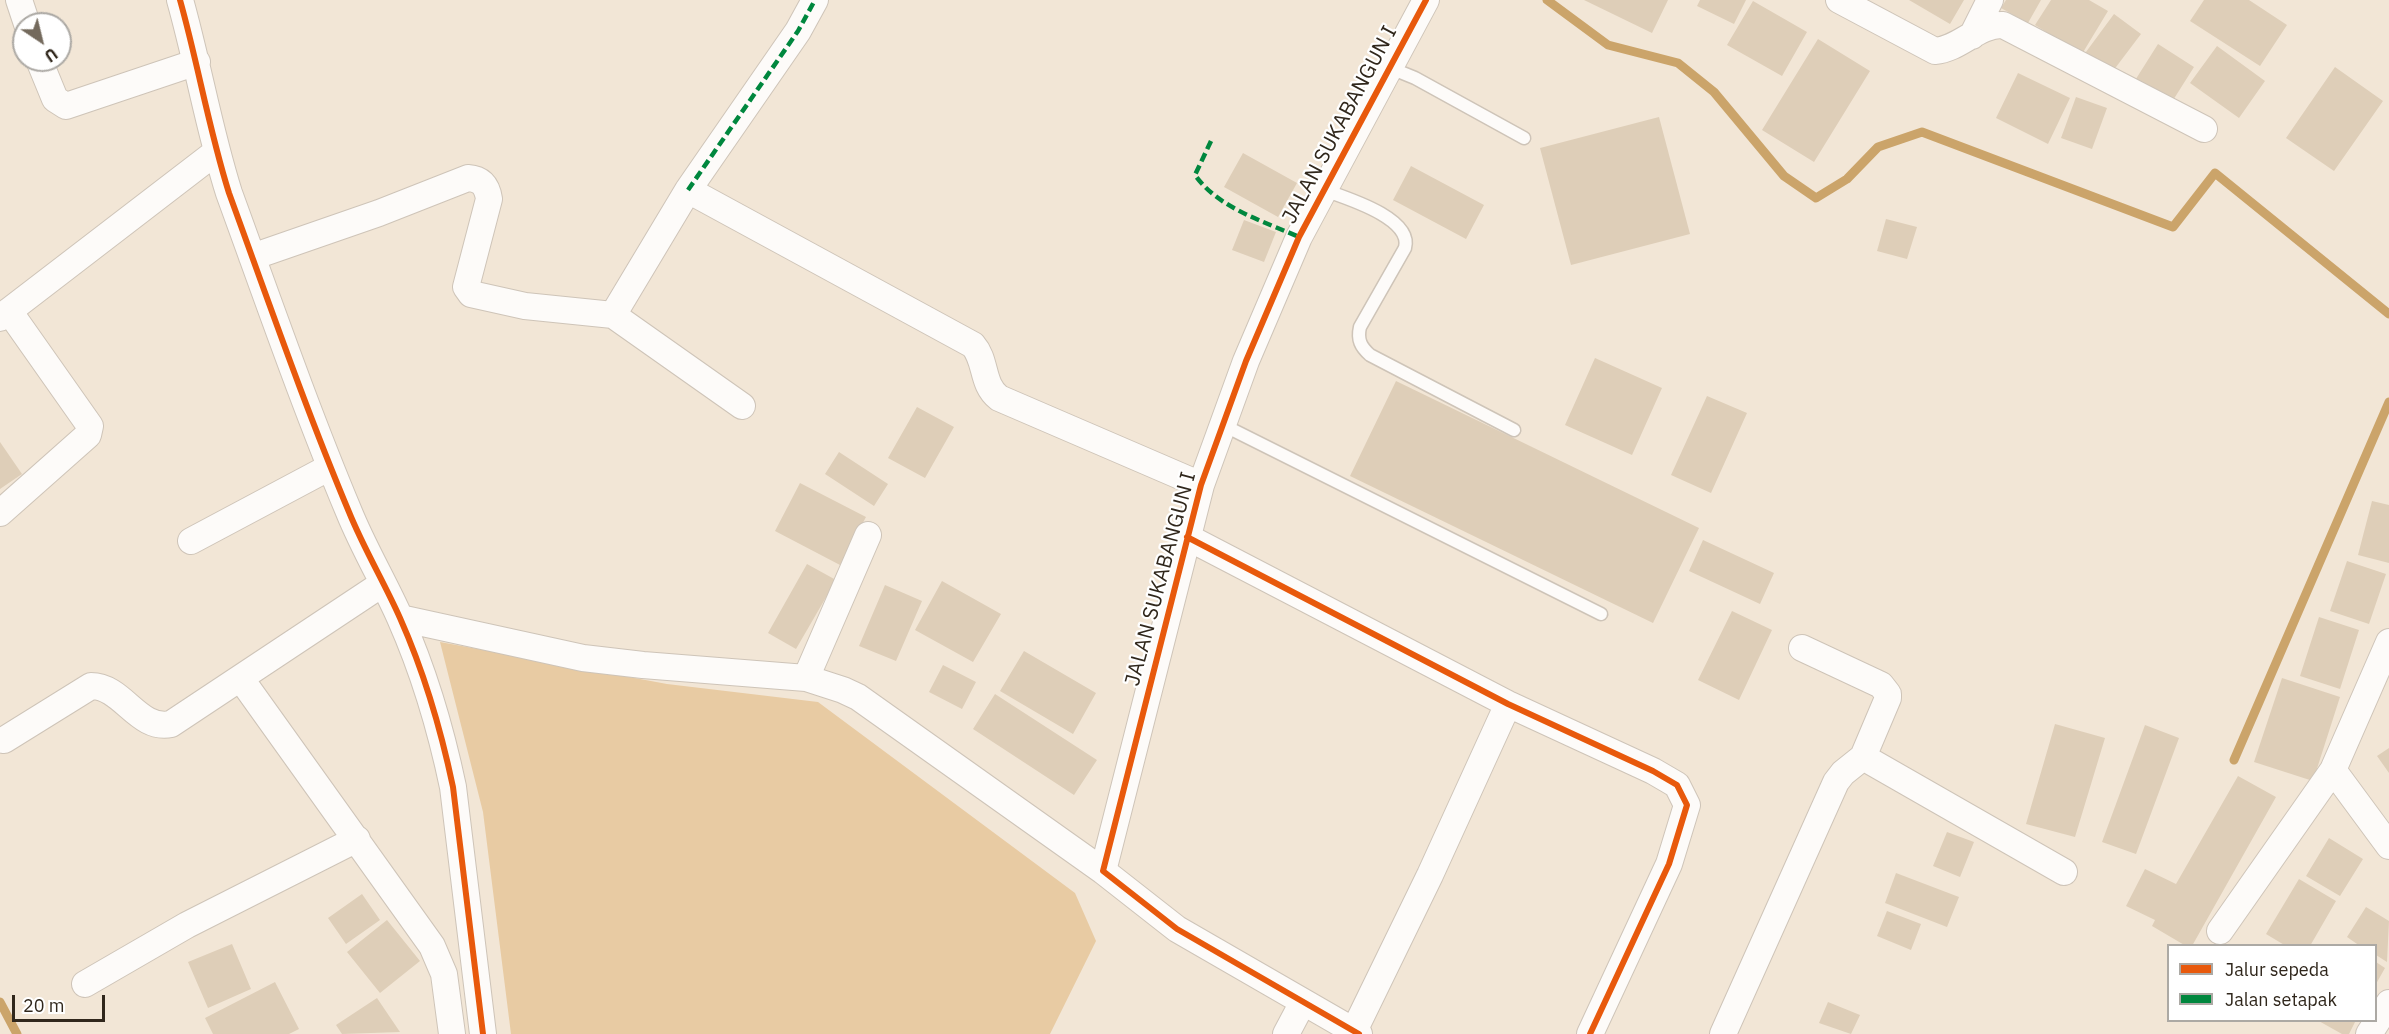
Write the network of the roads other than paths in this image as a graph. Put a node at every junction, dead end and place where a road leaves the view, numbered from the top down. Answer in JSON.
{"nodes":[{"id":1,"x":180,"y":0,"type":"edge"},
{"id":2,"x":814,"y":0,"type":"edge"},
{"id":3,"x":1426,"y":0,"type":"edge"},
{"id":4,"x":1839,"y":0,"type":"edge"},
{"id":5,"x":1990,"y":0,"type":"edge"},
{"id":6,"x":1972,"y":36,"type":"junction"},
{"id":7,"x":197,"y":62,"type":"junction"},
{"id":8,"x":1398,"y":70,"type":"junction"},
{"id":9,"x":44,"y":72,"type":"edge"},
{"id":10,"x":2204,"y":129,"type":"dead end"},
{"id":11,"x":1524,"y":138,"type":"dead end"},
{"id":12,"x":216,"y":152,"type":"junction"},
{"id":13,"x":688,"y":190,"type":"junction"},
{"id":14,"x":1323,"y":190,"type":"junction"},
{"id":15,"x":252,"y":257,"type":"junction"},
{"id":16,"x":4,"y":315,"type":"edge"},
{"id":17,"x":613,"y":315,"type":"junction"},
{"id":18,"x":742,"y":405,"type":"dead end"},
{"id":19,"x":1223,"y":425,"type":"junction"},
{"id":20,"x":1514,"y":430,"type":"dead end"},
{"id":21,"x":330,"y":467,"type":"junction"},
{"id":22,"x":1201,"y":485,"type":"junction"},
{"id":23,"x":0,"y":513,"type":"edge"},
{"id":24,"x":868,"y":535,"type":"dead end"},
{"id":25,"x":1187,"y":537,"type":"junction"},
{"id":26,"x":191,"y":541,"type":"dead end"},
{"id":27,"x":382,"y":584,"type":"junction"},
{"id":28,"x":1600,"y":615,"type":"dead end"},
{"id":29,"x":400,"y":618,"type":"junction"},
{"id":30,"x":2389,"y":642,"type":"edge"},
{"id":31,"x":1802,"y":648,"type":"dead end"},
{"id":32,"x":806,"y":678,"type":"junction"},
{"id":33,"x":241,"y":679,"type":"junction"},
{"id":34,"x":1508,"y":704,"type":"junction"},
{"id":35,"x":4,"y":740,"type":"dead end"},
{"id":36,"x":1863,"y":757,"type":"junction"},
{"id":37,"x":2333,"y":770,"type":"junction"},
{"id":38,"x":357,"y":839,"type":"junction"},
{"id":39,"x":2389,"y":846,"type":"edge"},
{"id":40,"x":1103,"y":871,"type":"junction"},
{"id":41,"x":2064,"y":872,"type":"dead end"},
{"id":42,"x":2220,"y":931,"type":"dead end"},
{"id":43,"x":85,"y":984,"type":"dead end"},
{"id":44,"x":1303,"y":1002,"type":"junction"},
{"id":45,"x":2389,"y":1002,"type":"edge"},
{"id":46,"x":2377,"y":1021,"type":"edge"},
{"id":47,"x":1357,"y":1033,"type":"edge"},
{"id":48,"x":452,"y":1034,"type":"edge"},
{"id":49,"x":483,"y":1034,"type":"edge"},
{"id":50,"x":1286,"y":1034,"type":"edge"},
{"id":51,"x":1590,"y":1034,"type":"edge"},
{"id":52,"x":1723,"y":1034,"type":"edge"}],
"edges":[{"from":1,"to":7,"type":"street"},
{"from":2,"to":13,"type":"street"},
{"from":3,"to":8,"type":"street","name":"JALAN SUKABANGUN I"},
{"from":4,"to":6,"type":"street"},
{"from":5,"to":6,"type":"street"},
{"from":6,"to":10,"type":"street"},
{"from":7,"to":9,"type":"street"},
{"from":7,"to":12,"type":"street"},
{"from":8,"to":11,"type":"lane"},
{"from":8,"to":14,"type":"street","name":"JALAN SUKABANGUN I"},
{"from":12,"to":15,"type":"street"},
{"from":12,"to":16,"type":"street"},
{"from":13,"to":17,"type":"street"},
{"from":13,"to":22,"type":"street"},
{"from":14,"to":19,"type":"street","name":"JALAN SUKABANGUN I"},
{"from":14,"to":20,"type":"lane"},
{"from":15,"to":17,"type":"street"},
{"from":15,"to":21,"type":"street"},
{"from":16,"to":23,"type":"street"},
{"from":17,"to":18,"type":"street"},
{"from":19,"to":22,"type":"street","name":"JALAN SUKABANGUN I"},
{"from":19,"to":28,"type":"lane"},
{"from":21,"to":26,"type":"street"},
{"from":21,"to":27,"type":"street"},
{"from":22,"to":25,"type":"street","name":"JALAN SUKABANGUN I"},
{"from":24,"to":32,"type":"street"},
{"from":25,"to":34,"type":"street"},
{"from":25,"to":40,"type":"street","name":"JALAN SUKABANGUN I"},
{"from":27,"to":29,"type":"street"},
{"from":27,"to":33,"type":"street"},
{"from":29,"to":32,"type":"street"},
{"from":29,"to":49,"type":"street"},
{"from":30,"to":37,"type":"street"},
{"from":31,"to":36,"type":"street"},
{"from":32,"to":40,"type":"street"},
{"from":33,"to":35,"type":"street"},
{"from":33,"to":38,"type":"street"},
{"from":34,"to":47,"type":"street"},
{"from":34,"to":51,"type":"street"},
{"from":36,"to":41,"type":"street"},
{"from":36,"to":52,"type":"street"},
{"from":37,"to":39,"type":"street"},
{"from":37,"to":42,"type":"street"},
{"from":38,"to":43,"type":"street"},
{"from":38,"to":48,"type":"street"},
{"from":40,"to":44,"type":"street"},
{"from":44,"to":47,"type":"street"},
{"from":44,"to":50,"type":"street"},
{"from":45,"to":46,"type":"street"}]}
